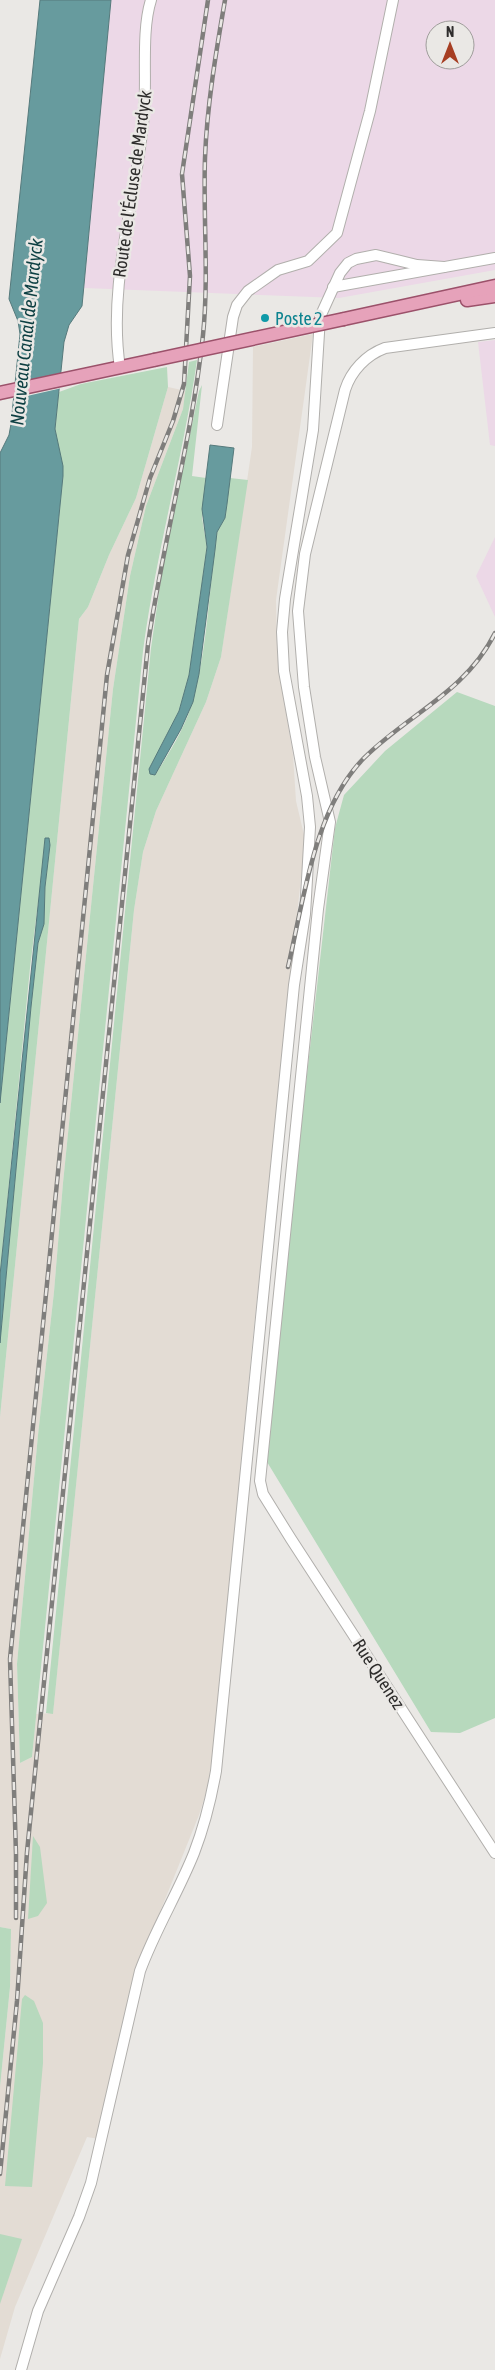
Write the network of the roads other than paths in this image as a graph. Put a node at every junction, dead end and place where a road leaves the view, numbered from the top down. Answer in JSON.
{"nodes":[{"id":1,"x":151,"y":0,"type":"edge"},
{"id":2,"x":393,"y":0,"type":"edge"},
{"id":3,"x":495,"y":258,"type":"edge"},
{"id":4,"x":444,"y":267,"type":"junction"},
{"id":5,"x":495,"y":286,"type":"edge"},
{"id":6,"x":333,"y":288,"type":"junction"},
{"id":7,"x":495,"y":296,"type":"edge"},
{"id":8,"x":402,"y":308,"type":"junction"},
{"id":9,"x":495,"y":333,"type":"edge"},
{"id":10,"x":120,"y":368,"type":"junction"},
{"id":11,"x":0,"y":393,"type":"edge"},
{"id":12,"x":217,"y":425,"type":"dead end"},
{"id":13,"x":495,"y":1853,"type":"edge"},
{"id":14,"x":21,"y":2370,"type":"edge"}],
"edges":[{"from":1,"to":10,"type":"street","name":"Route de l'Écluse de Mardyck"},
{"from":2,"to":12,"type":"street"},
{"from":3,"to":4,"type":"street"},
{"from":4,"to":6,"type":"street"},
{"from":4,"to":6,"type":"street"},
{"from":5,"to":8,"type":"main road"},
{"from":6,"to":14,"type":"street"},
{"from":7,"to":8,"type":"main road"},
{"from":8,"to":10,"type":"main road","bridge":true},
{"from":9,"to":13,"type":"street","name":"Rue Quenez"},
{"from":10,"to":11,"type":"main road"}]}
